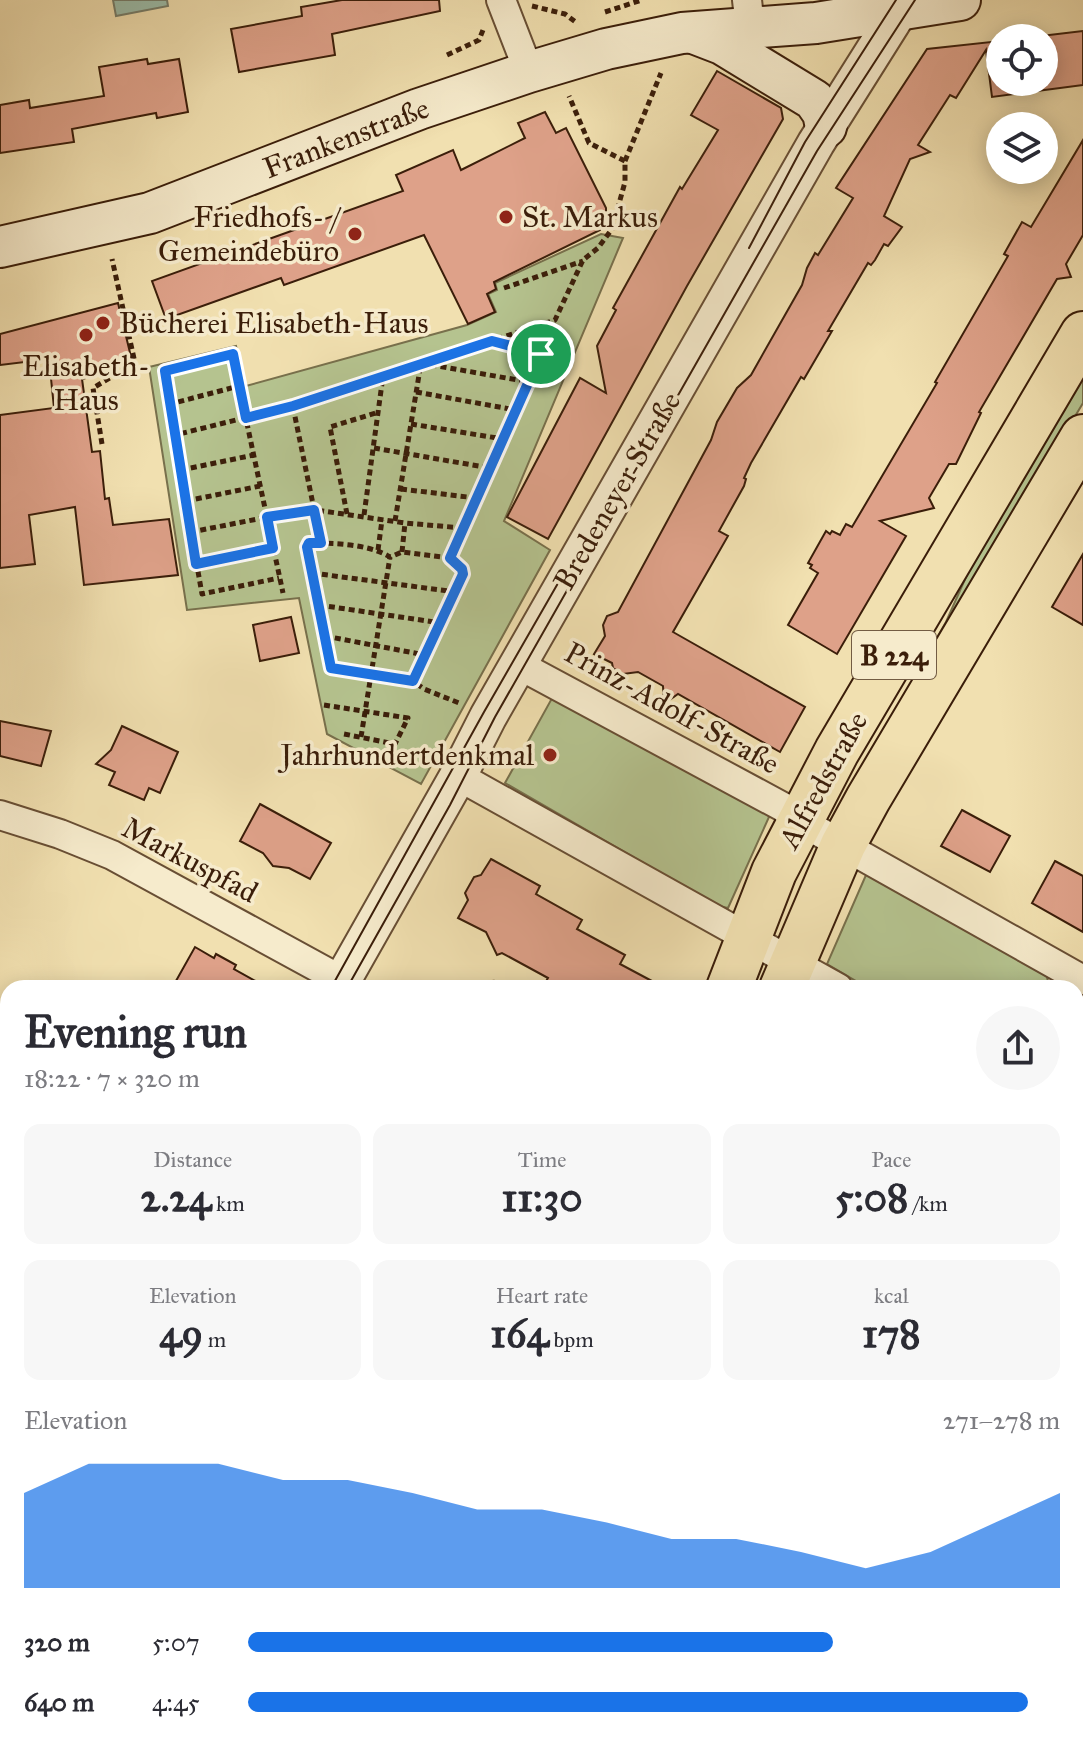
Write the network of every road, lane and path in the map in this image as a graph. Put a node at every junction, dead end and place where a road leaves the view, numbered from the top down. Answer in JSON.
{"nodes":[{"id":1,"x":642,"y":0,"type":"edge"},
{"id":2,"x":960,"y":0,"type":"edge"},
{"id":3,"x":530,"y":5,"type":"dead end"},
{"id":4,"x":903,"y":6,"type":"edge"},
{"id":5,"x":493,"y":11,"type":"edge"},
{"id":6,"x":603,"y":13,"type":"dead end"},
{"id":7,"x":748,"y":14,"type":"edge"},
{"id":8,"x":589,"y":18,"type":"dead end"},
{"id":9,"x":679,"y":46,"type":"junction"},
{"id":10,"x":447,"y":55,"type":"dead end"},
{"id":11,"x":546,"y":78,"type":"junction"},
{"id":12,"x":826,"y":127,"type":"junction"},
{"id":13,"x":625,"y":161,"type":"junction"},
{"id":14,"x":0,"y":247,"type":"edge"},
{"id":15,"x":112,"y":259,"type":"dead end"},
{"id":16,"x":583,"y":260,"type":"junction"},
{"id":17,"x":504,"y":288,"type":"dead end"},
{"id":18,"x":555,"y":320,"type":"junction"},
{"id":19,"x":1083,"y":334,"type":"edge"},
{"id":20,"x":492,"y":341,"type":"junction"},
{"id":21,"x":541,"y":354,"type":"junction"},
{"id":22,"x":421,"y":363,"type":"junction"},
{"id":23,"x":383,"y":376,"type":"junction"},
{"id":24,"x":529,"y":382,"type":"junction"},
{"id":25,"x":239,"y":386,"type":"junction"},
{"id":26,"x":416,"y":392,"type":"junction"},
{"id":27,"x":170,"y":404,"type":"junction"},
{"id":28,"x":293,"y":406,"type":"junction"},
{"id":29,"x":516,"y":410,"type":"junction"},
{"id":30,"x":379,"y":412,"type":"junction"},
{"id":31,"x":246,"y":418,"type":"junction"},
{"id":32,"x":411,"y":424,"type":"junction"},
{"id":33,"x":175,"y":435,"type":"junction"},
{"id":34,"x":1083,"y":437,"type":"edge"},
{"id":35,"x":503,"y":439,"type":"junction"},
{"id":36,"x":102,"y":444,"type":"dead end"},
{"id":37,"x":374,"y":448,"type":"junction"},
{"id":38,"x":406,"y":454,"type":"junction"},
{"id":39,"x":254,"y":455,"type":"junction"},
{"id":40,"x":490,"y":468,"type":"junction"},
{"id":41,"x":181,"y":470,"type":"junction"},
{"id":42,"x":260,"y":486,"type":"junction"},
{"id":43,"x":401,"y":489,"type":"junction"},
{"id":44,"x":476,"y":498,"type":"junction"},
{"id":45,"x":186,"y":501,"type":"junction"},
{"id":46,"x":314,"y":510,"type":"junction"},
{"id":47,"x":347,"y":514,"type":"junction"},
{"id":48,"x":364,"y":515,"type":"junction"},
{"id":49,"x":267,"y":517,"type":"junction"},
{"id":50,"x":382,"y":519,"type":"junction"},
{"id":51,"x":395,"y":521,"type":"junction"},
{"id":52,"x":405,"y":523,"type":"junction"},
{"id":53,"x":463,"y":528,"type":"junction"},
{"id":54,"x":191,"y":532,"type":"junction"},
{"id":55,"x":321,"y":543,"type":"junction"},
{"id":56,"x":273,"y":548,"type":"junction"},
{"id":57,"x":378,"y":550,"type":"junction"},
{"id":58,"x":402,"y":552,"type":"junction"},
{"id":59,"x":390,"y":557,"type":"junction"},
{"id":60,"x":450,"y":558,"type":"junction"},
{"id":61,"x":196,"y":564,"type":"junction"},
{"id":62,"x":312,"y":573,"type":"junction"},
{"id":63,"x":279,"y":578,"type":"junction"},
{"id":64,"x":387,"y":584,"type":"junction"},
{"id":65,"x":456,"y":592,"type":"junction"},
{"id":66,"x":283,"y":593,"type":"dead end"},
{"id":67,"x":319,"y":605,"type":"junction"},
{"id":68,"x":381,"y":613,"type":"junction"},
{"id":69,"x":441,"y":623,"type":"junction"},
{"id":70,"x":325,"y":636,"type":"junction"},
{"id":71,"x":377,"y":644,"type":"junction"},
{"id":72,"x":425,"y":655,"type":"junction"},
{"id":73,"x":519,"y":665,"type":"junction"},
{"id":74,"x":371,"y":675,"type":"junction"},
{"id":75,"x":413,"y":681,"type":"junction"},
{"id":76,"x":447,"y":698,"type":"dead end"},
{"id":77,"x":324,"y":705,"type":"dead end"},
{"id":78,"x":365,"y":711,"type":"junction"},
{"id":79,"x":344,"y":734,"type":"dead end"},
{"id":80,"x":361,"y":737,"type":"junction"},
{"id":81,"x":458,"y":776,"type":"junction"},
{"id":82,"x":0,"y":815,"type":"edge"},
{"id":83,"x":800,"y":821,"type":"junction"},
{"id":84,"x":843,"y":845,"type":"junction"},
{"id":85,"x":748,"y":938,"type":"junction"},
{"id":86,"x":787,"y":975,"type":"edge"},
{"id":87,"x":333,"y":980,"type":"edge"},
{"id":88,"x":342,"y":980,"type":"edge"},
{"id":89,"x":732,"y":980,"type":"edge"},
{"id":90,"x":807,"y":980,"type":"edge"},
{"id":91,"x":1083,"y":980,"type":"edge"}],
"edges":[{"from":1,"to":6,"type":"path"},
{"from":2,"to":4,"type":"main road","name":"Frankenstraße"},
{"from":3,"to":8,"type":"path"},
{"from":4,"to":7,"type":"main road","name":"Frankenstraße"},
{"from":4,"to":12,"type":"street","name":"Bredeneyer Straße"},
{"from":5,"to":10,"type":"path"},
{"from":5,"to":11,"type":"street"},
{"from":7,"to":9,"type":"main road","name":"Frankenstraße"},
{"from":9,"to":11,"type":"main road","name":"Frankenstraße"},
{"from":9,"to":12,"type":"main road"},
{"from":9,"to":13,"type":"path"},
{"from":11,"to":13,"type":"path"},
{"from":11,"to":14,"type":"main road","name":"Frankenstraße"},
{"from":12,"to":73,"type":"street","name":"Bredeneyer Straße"},
{"from":13,"to":16,"type":"path"},
{"from":15,"to":36,"type":"path"},
{"from":16,"to":17,"type":"path"},
{"from":16,"to":18,"type":"path"},
{"from":18,"to":20,"type":"path"},
{"from":18,"to":21,"type":"path"},
{"from":19,"to":83,"type":"main road","name":"Alfredstraße","number":"B 224"},
{"from":20,"to":21,"type":"path"},
{"from":20,"to":22,"type":"path"},
{"from":21,"to":24,"type":"path"},
{"from":22,"to":23,"type":"path"},
{"from":22,"to":24,"type":"path"},
{"from":22,"to":26,"type":"path"},
{"from":23,"to":28,"type":"path"},
{"from":23,"to":30,"type":"path"},
{"from":24,"to":29,"type":"path"},
{"from":25,"to":27,"type":"path"},
{"from":25,"to":27,"type":"path"},
{"from":25,"to":31,"type":"path"},
{"from":26,"to":29,"type":"path"},
{"from":26,"to":32,"type":"path"},
{"from":27,"to":33,"type":"path"},
{"from":28,"to":31,"type":"path"},
{"from":28,"to":46,"type":"path"},
{"from":29,"to":35,"type":"path"},
{"from":30,"to":37,"type":"path"},
{"from":30,"to":47,"type":"path"},
{"from":31,"to":33,"type":"path"},
{"from":31,"to":39,"type":"path"},
{"from":32,"to":35,"type":"path"},
{"from":32,"to":38,"type":"path"},
{"from":33,"to":41,"type":"path"},
{"from":34,"to":84,"type":"main road","name":"Alfredstraße","number":"B 224"},
{"from":35,"to":40,"type":"path"},
{"from":37,"to":38,"type":"path"},
{"from":37,"to":48,"type":"path"},
{"from":38,"to":40,"type":"path"},
{"from":38,"to":43,"type":"path"},
{"from":39,"to":41,"type":"path"},
{"from":39,"to":42,"type":"path"},
{"from":40,"to":44,"type":"path"},
{"from":41,"to":45,"type":"path"},
{"from":42,"to":45,"type":"path"},
{"from":42,"to":49,"type":"path"},
{"from":43,"to":44,"type":"path"},
{"from":43,"to":51,"type":"path"},
{"from":44,"to":53,"type":"path"},
{"from":45,"to":54,"type":"path"},
{"from":46,"to":47,"type":"path"},
{"from":46,"to":49,"type":"path"},
{"from":46,"to":55,"type":"path"},
{"from":47,"to":48,"type":"path"},
{"from":48,"to":50,"type":"path"},
{"from":49,"to":54,"type":"path"},
{"from":49,"to":56,"type":"path"},
{"from":50,"to":51,"type":"path"},
{"from":50,"to":57,"type":"path"},
{"from":51,"to":52,"type":"path"},
{"from":52,"to":53,"type":"path"},
{"from":52,"to":58,"type":"path"},
{"from":53,"to":60,"type":"path"},
{"from":54,"to":61,"type":"path"},
{"from":55,"to":57,"type":"path"},
{"from":55,"to":62,"type":"path"},
{"from":56,"to":61,"type":"path"},
{"from":56,"to":63,"type":"path"},
{"from":57,"to":59,"type":"path"},
{"from":58,"to":59,"type":"path"},
{"from":58,"to":60,"type":"path"},
{"from":59,"to":64,"type":"path"},
{"from":60,"to":65,"type":"path"},
{"from":61,"to":63,"type":"path"},
{"from":62,"to":64,"type":"path"},
{"from":62,"to":67,"type":"path"},
{"from":63,"to":66,"type":"path"},
{"from":64,"to":65,"type":"path"},
{"from":64,"to":68,"type":"path"},
{"from":65,"to":69,"type":"path"},
{"from":67,"to":68,"type":"path"},
{"from":67,"to":70,"type":"path"},
{"from":68,"to":69,"type":"path"},
{"from":68,"to":71,"type":"path"},
{"from":69,"to":72,"type":"path"},
{"from":70,"to":71,"type":"path"},
{"from":70,"to":74,"type":"path"},
{"from":71,"to":72,"type":"path"},
{"from":71,"to":74,"type":"path"},
{"from":72,"to":75,"type":"path"},
{"from":73,"to":81,"type":"street","name":"Bredeneyer Straße"},
{"from":73,"to":83,"type":"street","name":"Prinz-Adolf-Straße"},
{"from":74,"to":75,"type":"path"},
{"from":74,"to":78,"type":"path"},
{"from":75,"to":76,"type":"path"},
{"from":77,"to":78,"type":"path"},
{"from":78,"to":80,"type":"path"},
{"from":78,"to":80,"type":"path"},
{"from":79,"to":80,"type":"path"},
{"from":81,"to":85,"type":"street"},
{"from":81,"to":88,"type":"street","name":"Bredeneyer Straße"},
{"from":82,"to":87,"type":"street","name":"Markuspfad"},
{"from":83,"to":84,"type":"street","name":"Prinz-Adolf-Straße"},
{"from":83,"to":85,"type":"main road","name":"Alfredstraße","number":"B 224"},
{"from":84,"to":86,"type":"main road","name":"Alfredstraße","number":"B 224"},
{"from":84,"to":91,"type":"street","name":"Prinz-Adolf-Straße"},
{"from":85,"to":86,"type":"street"},
{"from":85,"to":89,"type":"main road","name":"Alfredstraße","number":"B 224"},
{"from":86,"to":90,"type":"street"}]}
